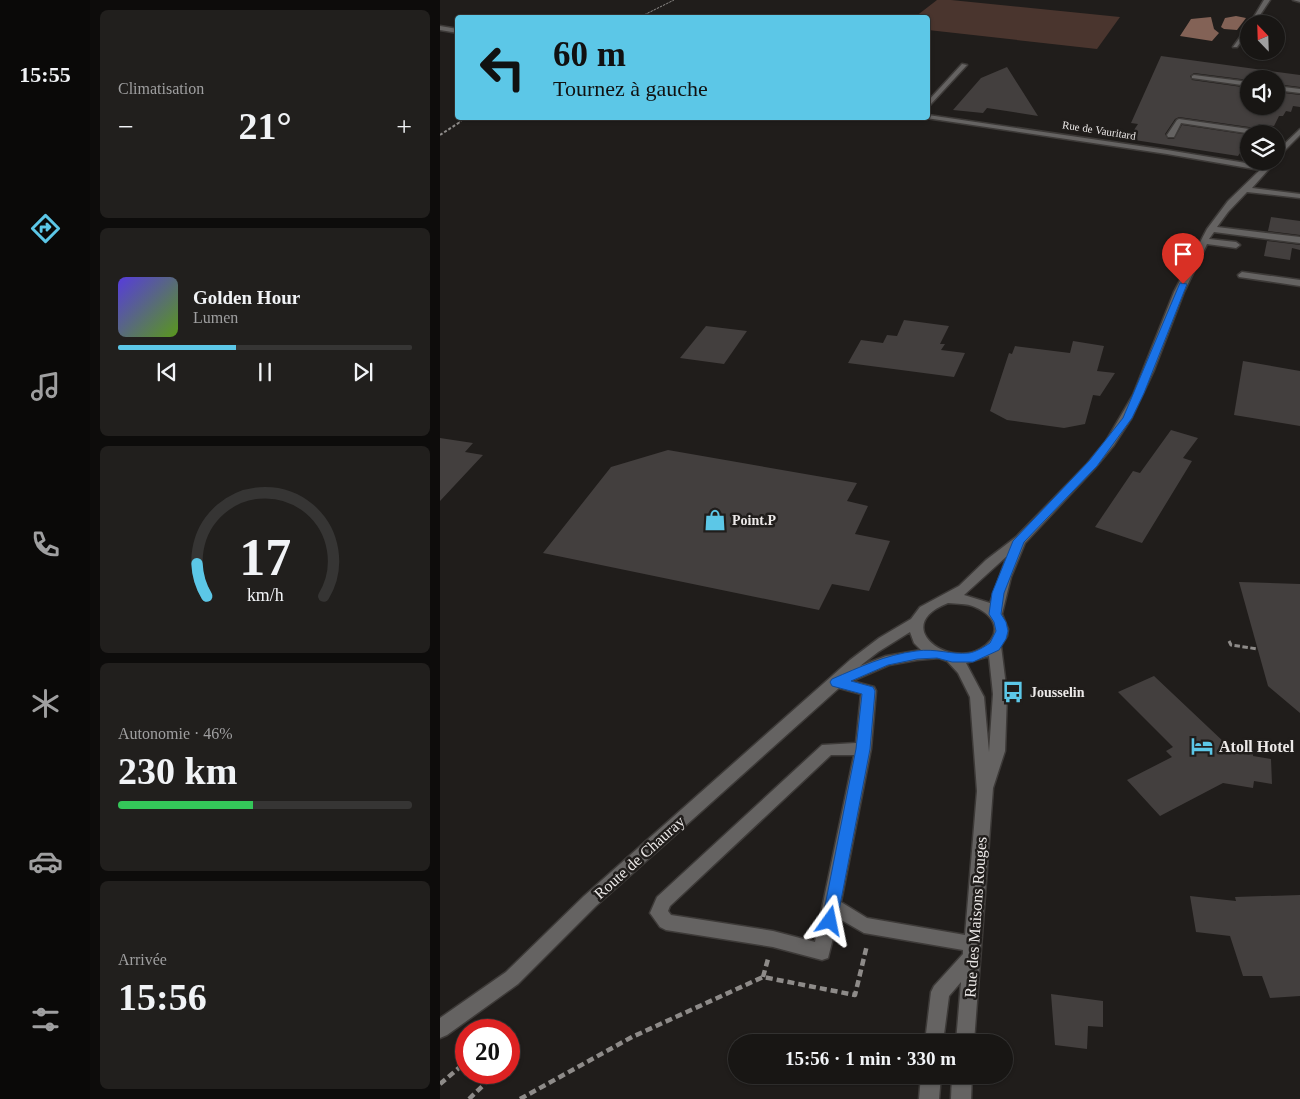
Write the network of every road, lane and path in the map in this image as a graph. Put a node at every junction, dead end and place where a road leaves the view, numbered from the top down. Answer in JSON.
{"nodes":[{"id":1,"x":674,"y":0,"type":"edge"},
{"id":2,"x":1267,"y":0,"type":"edge"},
{"id":3,"x":644,"y":15,"type":"edge"},
{"id":4,"x":1257,"y":15,"type":"edge"},
{"id":5,"x":440,"y":28,"type":"edge"},
{"id":6,"x":455,"y":30,"type":"edge"},
{"id":7,"x":1240,"y":39,"type":"edge"},
{"id":8,"x":1235,"y":46,"type":"dead end"},
{"id":9,"x":964,"y":65,"type":"dead end"},
{"id":10,"x":1194,"y":77,"type":"dead end"},
{"id":11,"x":1240,"y":83,"type":"edge"},
{"id":12,"x":1285,"y":89,"type":"edge"},
{"id":13,"x":1300,"y":91,"type":"edge"},
{"id":14,"x":930,"y":102,"type":"edge"},
{"id":15,"x":930,"y":116,"type":"edge"},
{"id":16,"x":463,"y":120,"type":"edge"},
{"id":17,"x":1240,"y":130,"type":"edge"},
{"id":18,"x":440,"y":134,"type":"edge"},
{"id":19,"x":1171,"y":134,"type":"dead end"},
{"id":20,"x":1297,"y":134,"type":"edge"},
{"id":21,"x":1285,"y":136,"type":"dead end"},
{"id":22,"x":1285,"y":147,"type":"edge"},
{"id":23,"x":1240,"y":161,"type":"edge"},
{"id":24,"x":1264,"y":170,"type":"edge"},
{"id":25,"x":1245,"y":189,"type":"junction"},
{"id":26,"x":1300,"y":196,"type":"edge"},
{"id":27,"x":1211,"y":230,"type":"junction"},
{"id":28,"x":1205,"y":240,"type":"junction"},
{"id":29,"x":1300,"y":240,"type":"edge"},
{"id":30,"x":1236,"y":245,"type":"dead end"},
{"id":31,"x":1242,"y":275,"type":"dead end"},
{"id":32,"x":1300,"y":283,"type":"edge"},
{"id":33,"x":1019,"y":541,"type":"junction"},
{"id":34,"x":948,"y":599,"type":"junction"},
{"id":35,"x":995,"y":614,"type":"junction"},
{"id":36,"x":916,"y":622,"type":"junction"},
{"id":37,"x":1229,"y":640,"type":"dead end"},
{"id":38,"x":995,"y":647,"type":"junction"},
{"id":39,"x":1258,"y":649,"type":"dead end"},
{"id":40,"x":945,"y":656,"type":"junction"},
{"id":41,"x":836,"y":682,"type":"junction"},
{"id":42,"x":863,"y":749,"type":"junction"},
{"id":43,"x":985,"y":791,"type":"junction"},
{"id":44,"x":833,"y":906,"type":"junction"},
{"id":45,"x":868,"y":939,"type":"dead end"},
{"id":46,"x":972,"y":950,"type":"junction"},
{"id":47,"x":440,"y":1030,"type":"edge"},
{"id":48,"x":935,"y":1034,"type":"edge"},
{"id":49,"x":966,"y":1034,"type":"edge"},
{"id":50,"x":455,"y":1071,"type":"edge"},
{"id":51,"x":440,"y":1084,"type":"edge"},
{"id":52,"x":485,"y":1084,"type":"edge"},
{"id":53,"x":930,"y":1084,"type":"edge"},
{"id":54,"x":962,"y":1084,"type":"edge"},
{"id":55,"x":469,"y":1099,"type":"edge"},
{"id":56,"x":520,"y":1099,"type":"edge"},
{"id":57,"x":929,"y":1099,"type":"edge"},
{"id":58,"x":961,"y":1099,"type":"edge"}],
"edges":[{"from":1,"to":3,"type":"path"},
{"from":2,"to":4,"type":"street"},
{"from":5,"to":6,"type":"street"},
{"from":7,"to":8,"type":"street"},
{"from":9,"to":14,"type":"street"},
{"from":10,"to":11,"type":"street"},
{"from":12,"to":13,"type":"street"},
{"from":15,"to":23,"type":"street","name":"Rue de Vauritard"},
{"from":16,"to":18,"type":"path"},
{"from":17,"to":19,"type":"street"},
{"from":20,"to":21,"type":"street"},
{"from":20,"to":22,"type":"street"},
{"from":24,"to":25,"type":"street"},
{"from":25,"to":26,"type":"street"},
{"from":25,"to":27,"type":"street"},
{"from":27,"to":28,"type":"street"},
{"from":27,"to":29,"type":"street"},
{"from":28,"to":30,"type":"street"},
{"from":28,"to":33,"type":"street"},
{"from":31,"to":32,"type":"street"},
{"from":33,"to":34,"type":"street"},
{"from":33,"to":35,"type":"street"},
{"from":34,"to":35,"type":"street"},
{"from":34,"to":36,"type":"street"},
{"from":35,"to":38,"type":"street"},
{"from":36,"to":40,"type":"street"},
{"from":36,"to":41,"type":"street","name":"Route de Chauray"},
{"from":37,"to":39,"type":"path"},
{"from":38,"to":40,"type":"street"},
{"from":38,"to":43,"type":"street","name":"Rue des Maisons Rouges"},
{"from":40,"to":41,"type":"street","name":"Route de Chauray"},
{"from":40,"to":43,"type":"street","name":"Rue des Maisons Rouges"},
{"from":41,"to":42,"type":"street"},
{"from":41,"to":47,"type":"street","name":"Route de Chauray"},
{"from":42,"to":44,"type":"street"},
{"from":42,"to":44,"type":"street"},
{"from":43,"to":46,"type":"street","name":"Rue des Maisons Rouges"},
{"from":44,"to":46,"type":"street"},
{"from":45,"to":56,"type":"path"},
{"from":46,"to":48,"type":"street"},
{"from":46,"to":49,"type":"street","name":"Rue des Maisons Rouges"},
{"from":50,"to":51,"type":"path"},
{"from":52,"to":55,"type":"path"},
{"from":53,"to":57,"type":"street"},
{"from":54,"to":58,"type":"street"}]}
